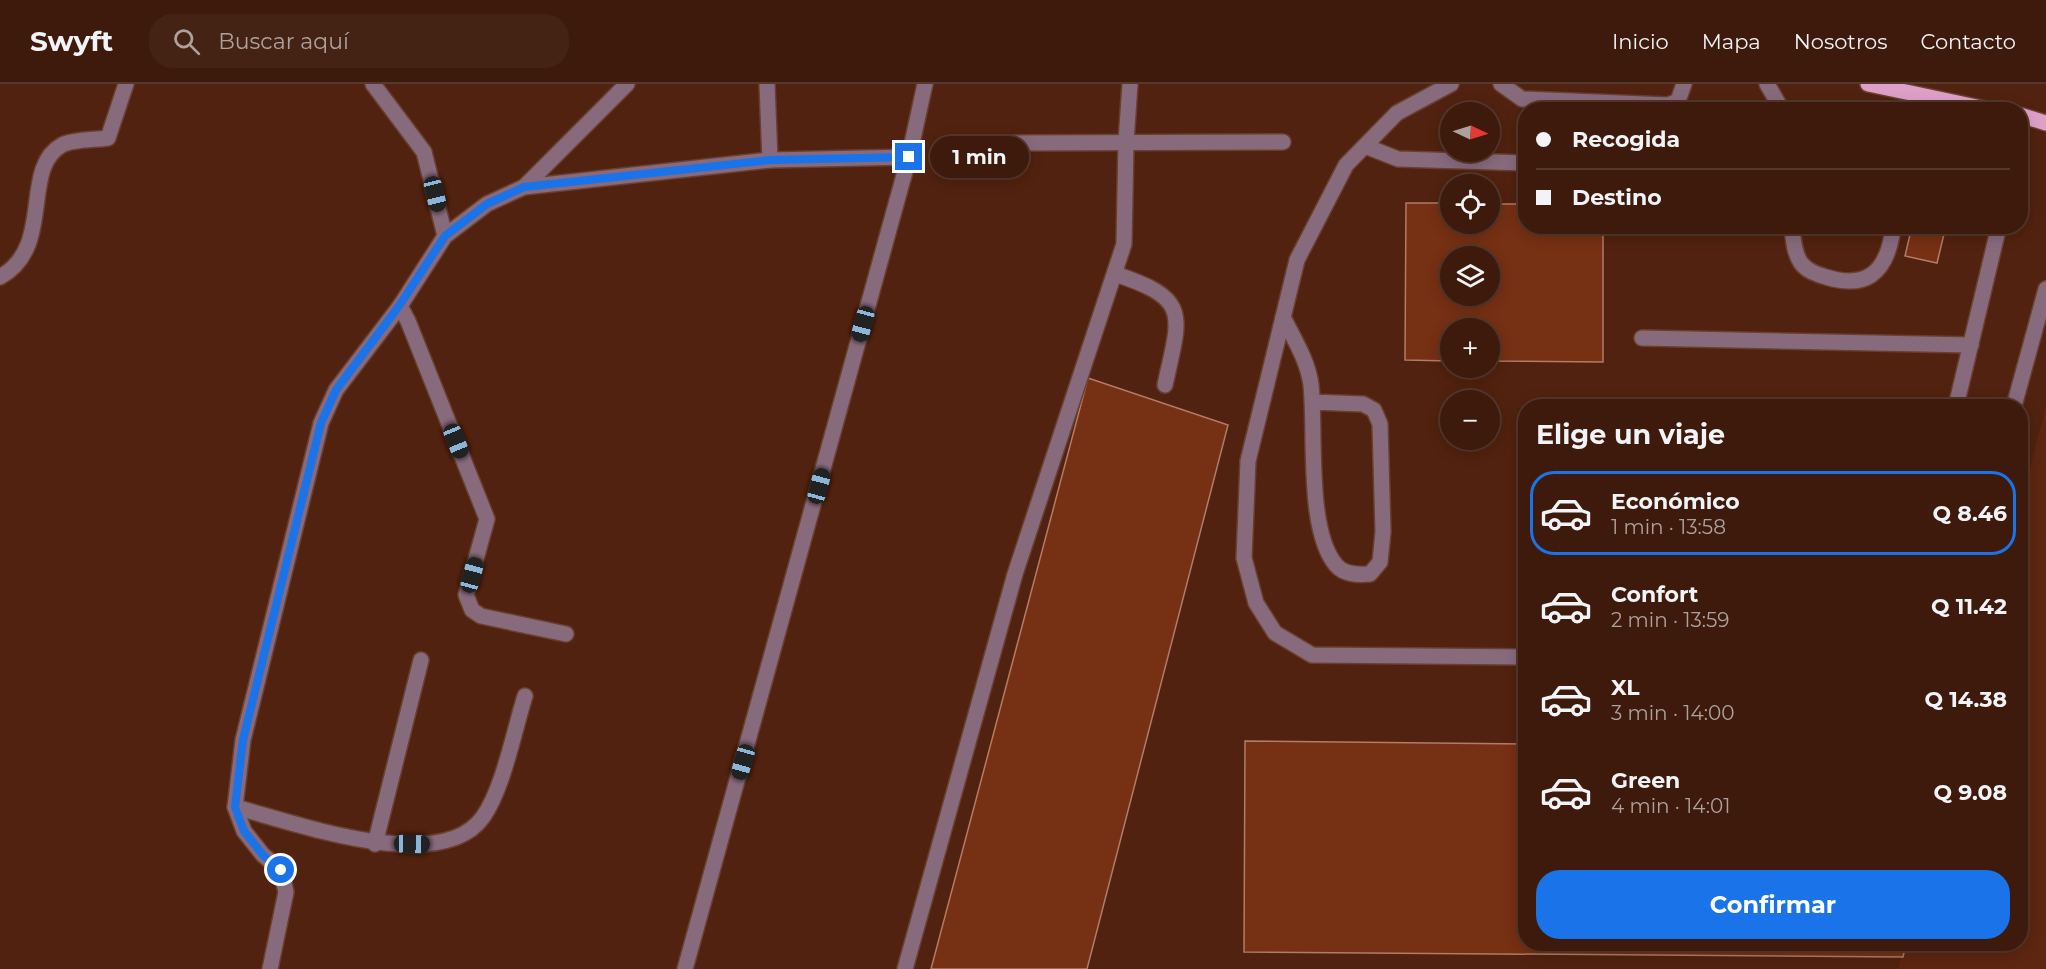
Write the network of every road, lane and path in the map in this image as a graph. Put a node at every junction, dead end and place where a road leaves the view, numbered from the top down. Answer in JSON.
{"nodes":[{"id":1,"x":126,"y":84,"type":"edge"},
{"id":2,"x":373,"y":84,"type":"edge"},
{"id":3,"x":627,"y":84,"type":"edge"},
{"id":4,"x":767,"y":84,"type":"edge"},
{"id":5,"x":925,"y":84,"type":"edge"},
{"id":6,"x":1130,"y":84,"type":"edge"},
{"id":7,"x":1451,"y":84,"type":"edge"},
{"id":8,"x":1501,"y":84,"type":"edge"},
{"id":9,"x":1684,"y":84,"type":"edge"},
{"id":10,"x":1767,"y":84,"type":"edge"},
{"id":11,"x":1868,"y":84,"type":"edge"},
{"id":12,"x":1576,"y":102,"type":"edge"},
{"id":13,"x":1676,"y":102,"type":"edge"},
{"id":14,"x":1777,"y":102,"type":"edge"},
{"id":15,"x":1946,"y":102,"type":"edge"},
{"id":16,"x":2028,"y":118,"type":"edge"},
{"id":17,"x":2046,"y":123,"type":"edge"},
{"id":18,"x":1125,"y":142,"type":"junction"},
{"id":19,"x":1283,"y":142,"type":"dead end"},
{"id":20,"x":986,"y":143,"type":"dead end"},
{"id":21,"x":1365,"y":146,"type":"junction"},
{"id":22,"x":909,"y":157,"type":"junction"},
{"id":23,"x":770,"y":160,"type":"junction"},
{"id":24,"x":1518,"y":163,"type":"edge"},
{"id":25,"x":524,"y":187,"type":"junction"},
{"id":26,"x":1793,"y":234,"type":"edge"},
{"id":27,"x":1997,"y":234,"type":"edge"},
{"id":28,"x":1892,"y":235,"type":"dead end"},
{"id":29,"x":445,"y":236,"type":"junction"},
{"id":30,"x":1115,"y":274,"type":"junction"},
{"id":31,"x":0,"y":277,"type":"edge"},
{"id":32,"x":2046,"y":289,"type":"edge"},
{"id":33,"x":399,"y":306,"type":"junction"},
{"id":34,"x":1283,"y":317,"type":"junction"},
{"id":35,"x":1642,"y":338,"type":"dead end"},
{"id":36,"x":1971,"y":345,"type":"junction"},
{"id":37,"x":1164,"y":385,"type":"dead end"},
{"id":38,"x":1958,"y":399,"type":"edge"},
{"id":39,"x":2016,"y":399,"type":"edge"},
{"id":40,"x":1312,"y":402,"type":"junction"},
{"id":41,"x":566,"y":634,"type":"dead end"},
{"id":42,"x":1518,"y":657,"type":"edge"},
{"id":43,"x":421,"y":660,"type":"dead end"},
{"id":44,"x":525,"y":696,"type":"dead end"},
{"id":45,"x":235,"y":807,"type":"junction"},
{"id":46,"x":375,"y":844,"type":"junction"},
{"id":47,"x":270,"y":969,"type":"edge"},
{"id":48,"x":685,"y":969,"type":"edge"},
{"id":49,"x":905,"y":969,"type":"edge"}],
"edges":[{"from":1,"to":31,"type":"lane"},
{"from":2,"to":29,"type":"lane"},
{"from":3,"to":25,"type":"lane"},
{"from":4,"to":23,"type":"lane"},
{"from":5,"to":22,"type":"lane"},
{"from":6,"to":18,"type":"lane"},
{"from":7,"to":21,"type":"lane"},
{"from":8,"to":12,"type":"lane"},
{"from":9,"to":13,"type":"lane"},
{"from":10,"to":14,"type":"lane"},
{"from":11,"to":15,"type":"main road"},
{"from":16,"to":17,"type":"main road"},
{"from":18,"to":19,"type":"lane"},
{"from":18,"to":20,"type":"lane"},
{"from":18,"to":30,"type":"lane"},
{"from":21,"to":24,"type":"lane"},
{"from":21,"to":34,"type":"lane"},
{"from":22,"to":23,"type":"lane"},
{"from":22,"to":48,"type":"lane"},
{"from":23,"to":25,"type":"lane"},
{"from":25,"to":29,"type":"lane"},
{"from":26,"to":28,"type":"lane"},
{"from":27,"to":36,"type":"lane"},
{"from":29,"to":33,"type":"lane"},
{"from":30,"to":37,"type":"lane"},
{"from":30,"to":49,"type":"lane"},
{"from":32,"to":39,"type":"lane"},
{"from":33,"to":41,"type":"lane"},
{"from":33,"to":45,"type":"lane"},
{"from":34,"to":40,"type":"lane"},
{"from":34,"to":42,"type":"lane"},
{"from":35,"to":36,"type":"lane"},
{"from":36,"to":38,"type":"lane"},
{"from":40,"to":40,"type":"lane"},
{"from":43,"to":46,"type":"lane"},
{"from":44,"to":46,"type":"lane"},
{"from":45,"to":46,"type":"lane"},
{"from":45,"to":47,"type":"lane"}]}
